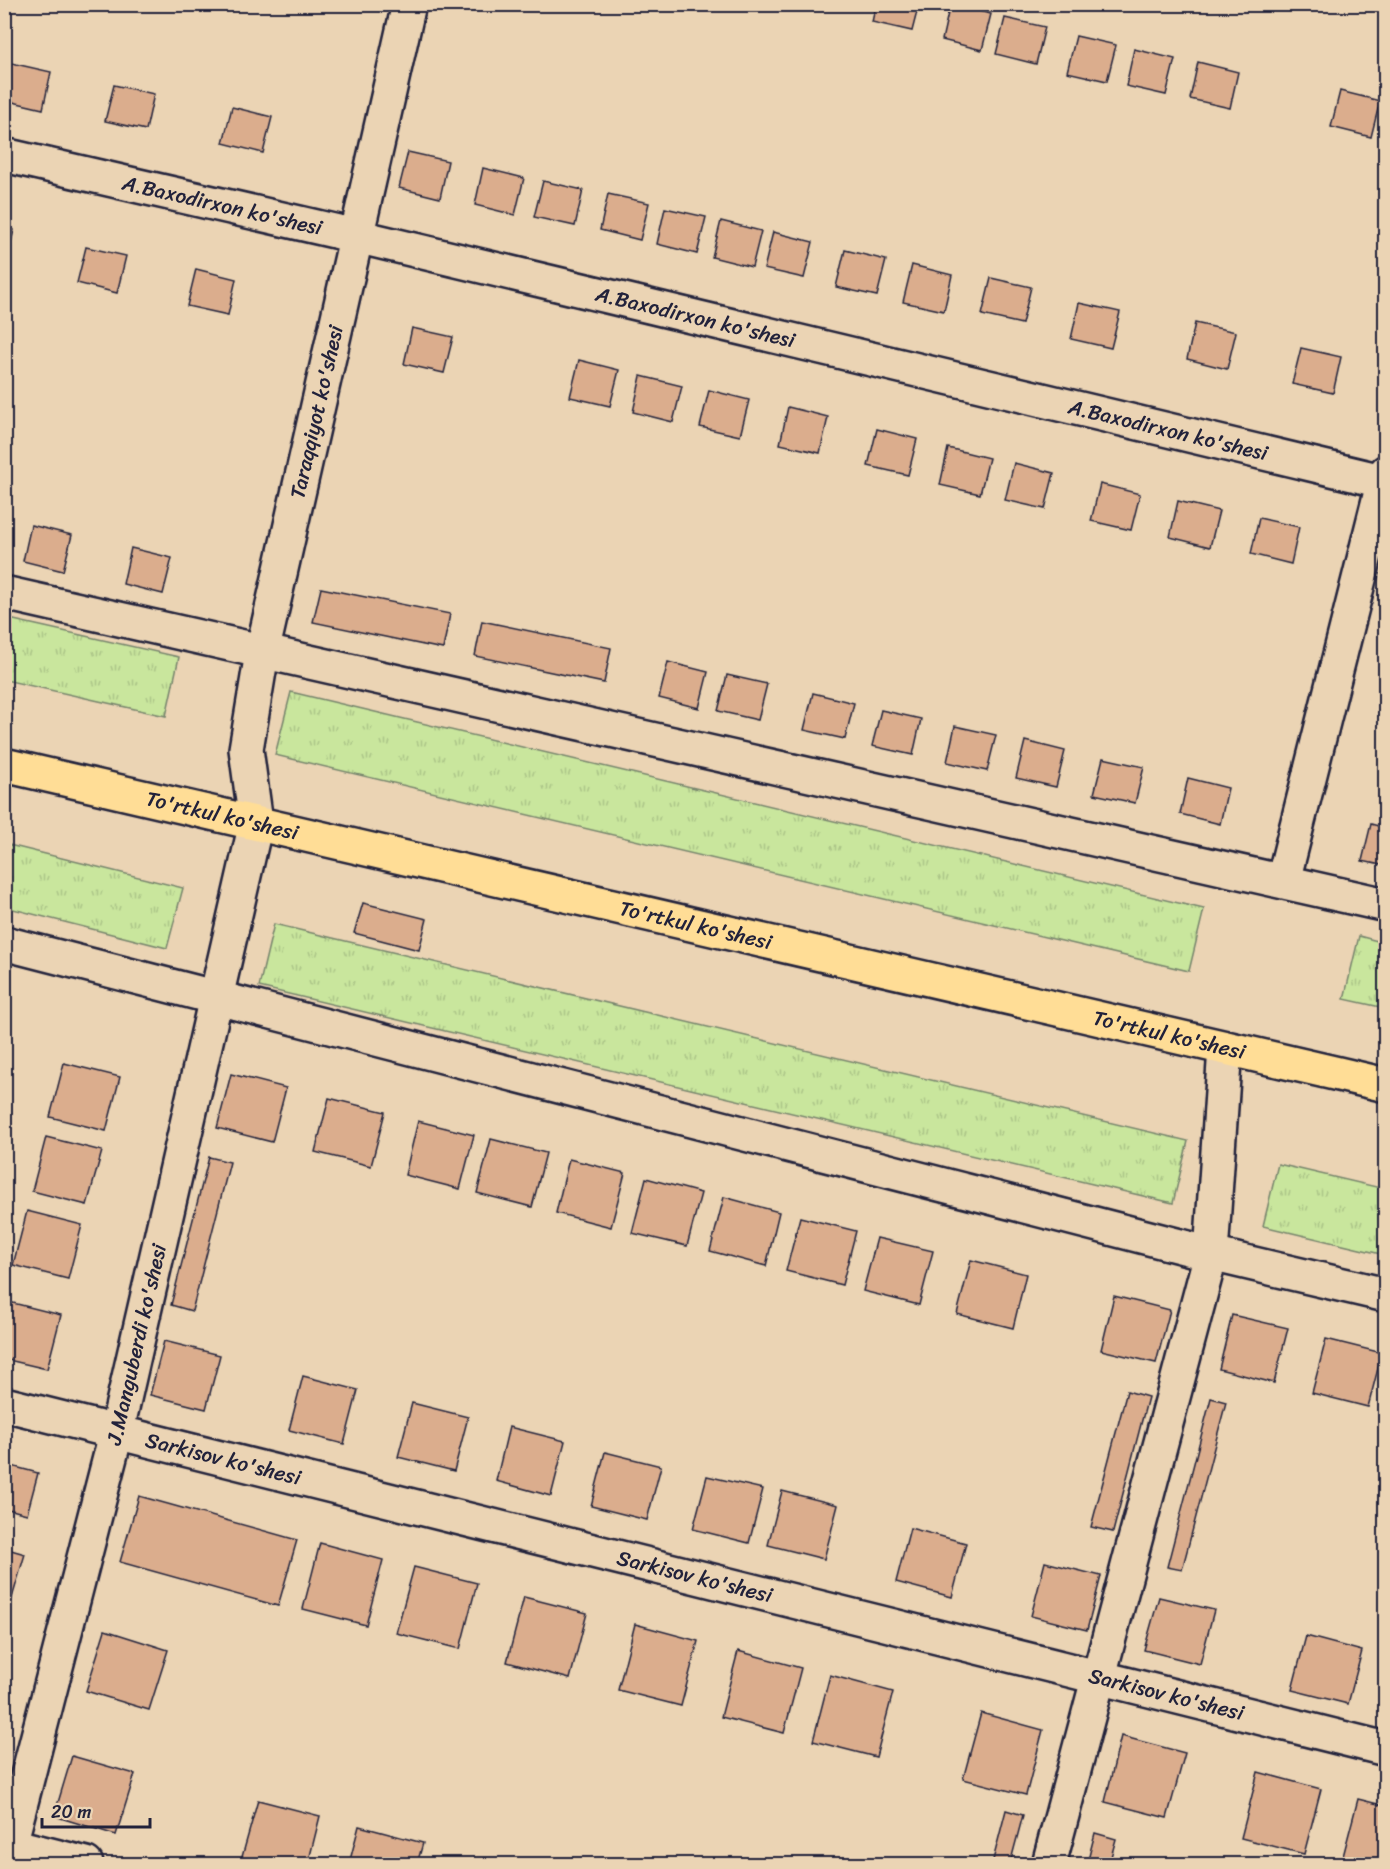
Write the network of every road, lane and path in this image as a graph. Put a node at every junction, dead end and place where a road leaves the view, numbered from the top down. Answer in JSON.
{"nodes":[{"id":1,"x":409,"y":4,"type":"edge"},
{"id":2,"x":4,"y":155,"type":"edge"},
{"id":3,"x":356,"y":236,"type":"junction"},
{"id":4,"x":1385,"y":478,"type":"edge"},
{"id":5,"x":4,"y":593,"type":"edge"},
{"id":6,"x":262,"y":653,"type":"junction"},
{"id":7,"x":4,"y":765,"type":"edge"},
{"id":8,"x":256,"y":823,"type":"junction"},
{"id":9,"x":1283,"y":881,"type":"junction"},
{"id":10,"x":1386,"y":905,"type":"edge"},
{"id":11,"x":4,"y":942,"type":"edge"},
{"id":12,"x":215,"y":999,"type":"junction"},
{"id":13,"x":1225,"y":1048,"type":"junction"},
{"id":14,"x":1386,"y":1085,"type":"edge"},
{"id":15,"x":1211,"y":1254,"type":"junction"},
{"id":16,"x":1386,"y":1295,"type":"edge"},
{"id":17,"x":4,"y":1404,"type":"edge"},
{"id":18,"x":116,"y":1434,"type":"junction"},
{"id":19,"x":1100,"y":1677,"type":"junction"},
{"id":20,"x":1386,"y":1749,"type":"edge"},
{"id":21,"x":8,"y":1855,"type":"edge"},
{"id":22,"x":86,"y":1864,"type":"edge"},
{"id":23,"x":1049,"y":1864,"type":"edge"}],
"edges":[{"from":1,"to":3,"type":"street","name":"Taraqqiyot ko'shesi"},
{"from":2,"to":3,"type":"street","name":"A.Baxodirxon ko'shesi"},
{"from":3,"to":4,"type":"street","name":"A.Baxodirxon ko'shesi"},
{"from":3,"to":6,"type":"street","name":"Taraqqiyot ko'shesi"},
{"from":4,"to":9,"type":"street"},
{"from":5,"to":6,"type":"street"},
{"from":6,"to":8,"type":"street","name":"Taraqqiyot ko'shesi"},
{"from":6,"to":9,"type":"street"},
{"from":7,"to":8,"type":"main road","name":"To'rtkul ko'shesi"},
{"from":8,"to":12,"type":"street","name":"J.Manguberdi ko'shesi"},
{"from":8,"to":13,"type":"main road","name":"To'rtkul ko'shesi"},
{"from":9,"to":10,"type":"street"},
{"from":11,"to":12,"type":"street"},
{"from":12,"to":15,"type":"street"},
{"from":12,"to":18,"type":"street","name":"J.Manguberdi ko'shesi"},
{"from":13,"to":14,"type":"main road","name":"To'rtkul ko'shesi"},
{"from":13,"to":15,"type":"street"},
{"from":15,"to":16,"type":"street"},
{"from":15,"to":19,"type":"street"},
{"from":17,"to":18,"type":"street","name":"Sarkisov ko'shesi"},
{"from":18,"to":19,"type":"street","name":"Sarkisov ko'shesi"},
{"from":18,"to":21,"type":"street","name":"J.Manguberdi ko'shesi"},
{"from":19,"to":20,"type":"street","name":"Sarkisov ko'shesi"},
{"from":19,"to":23,"type":"street"},
{"from":21,"to":22,"type":"street"}]}
